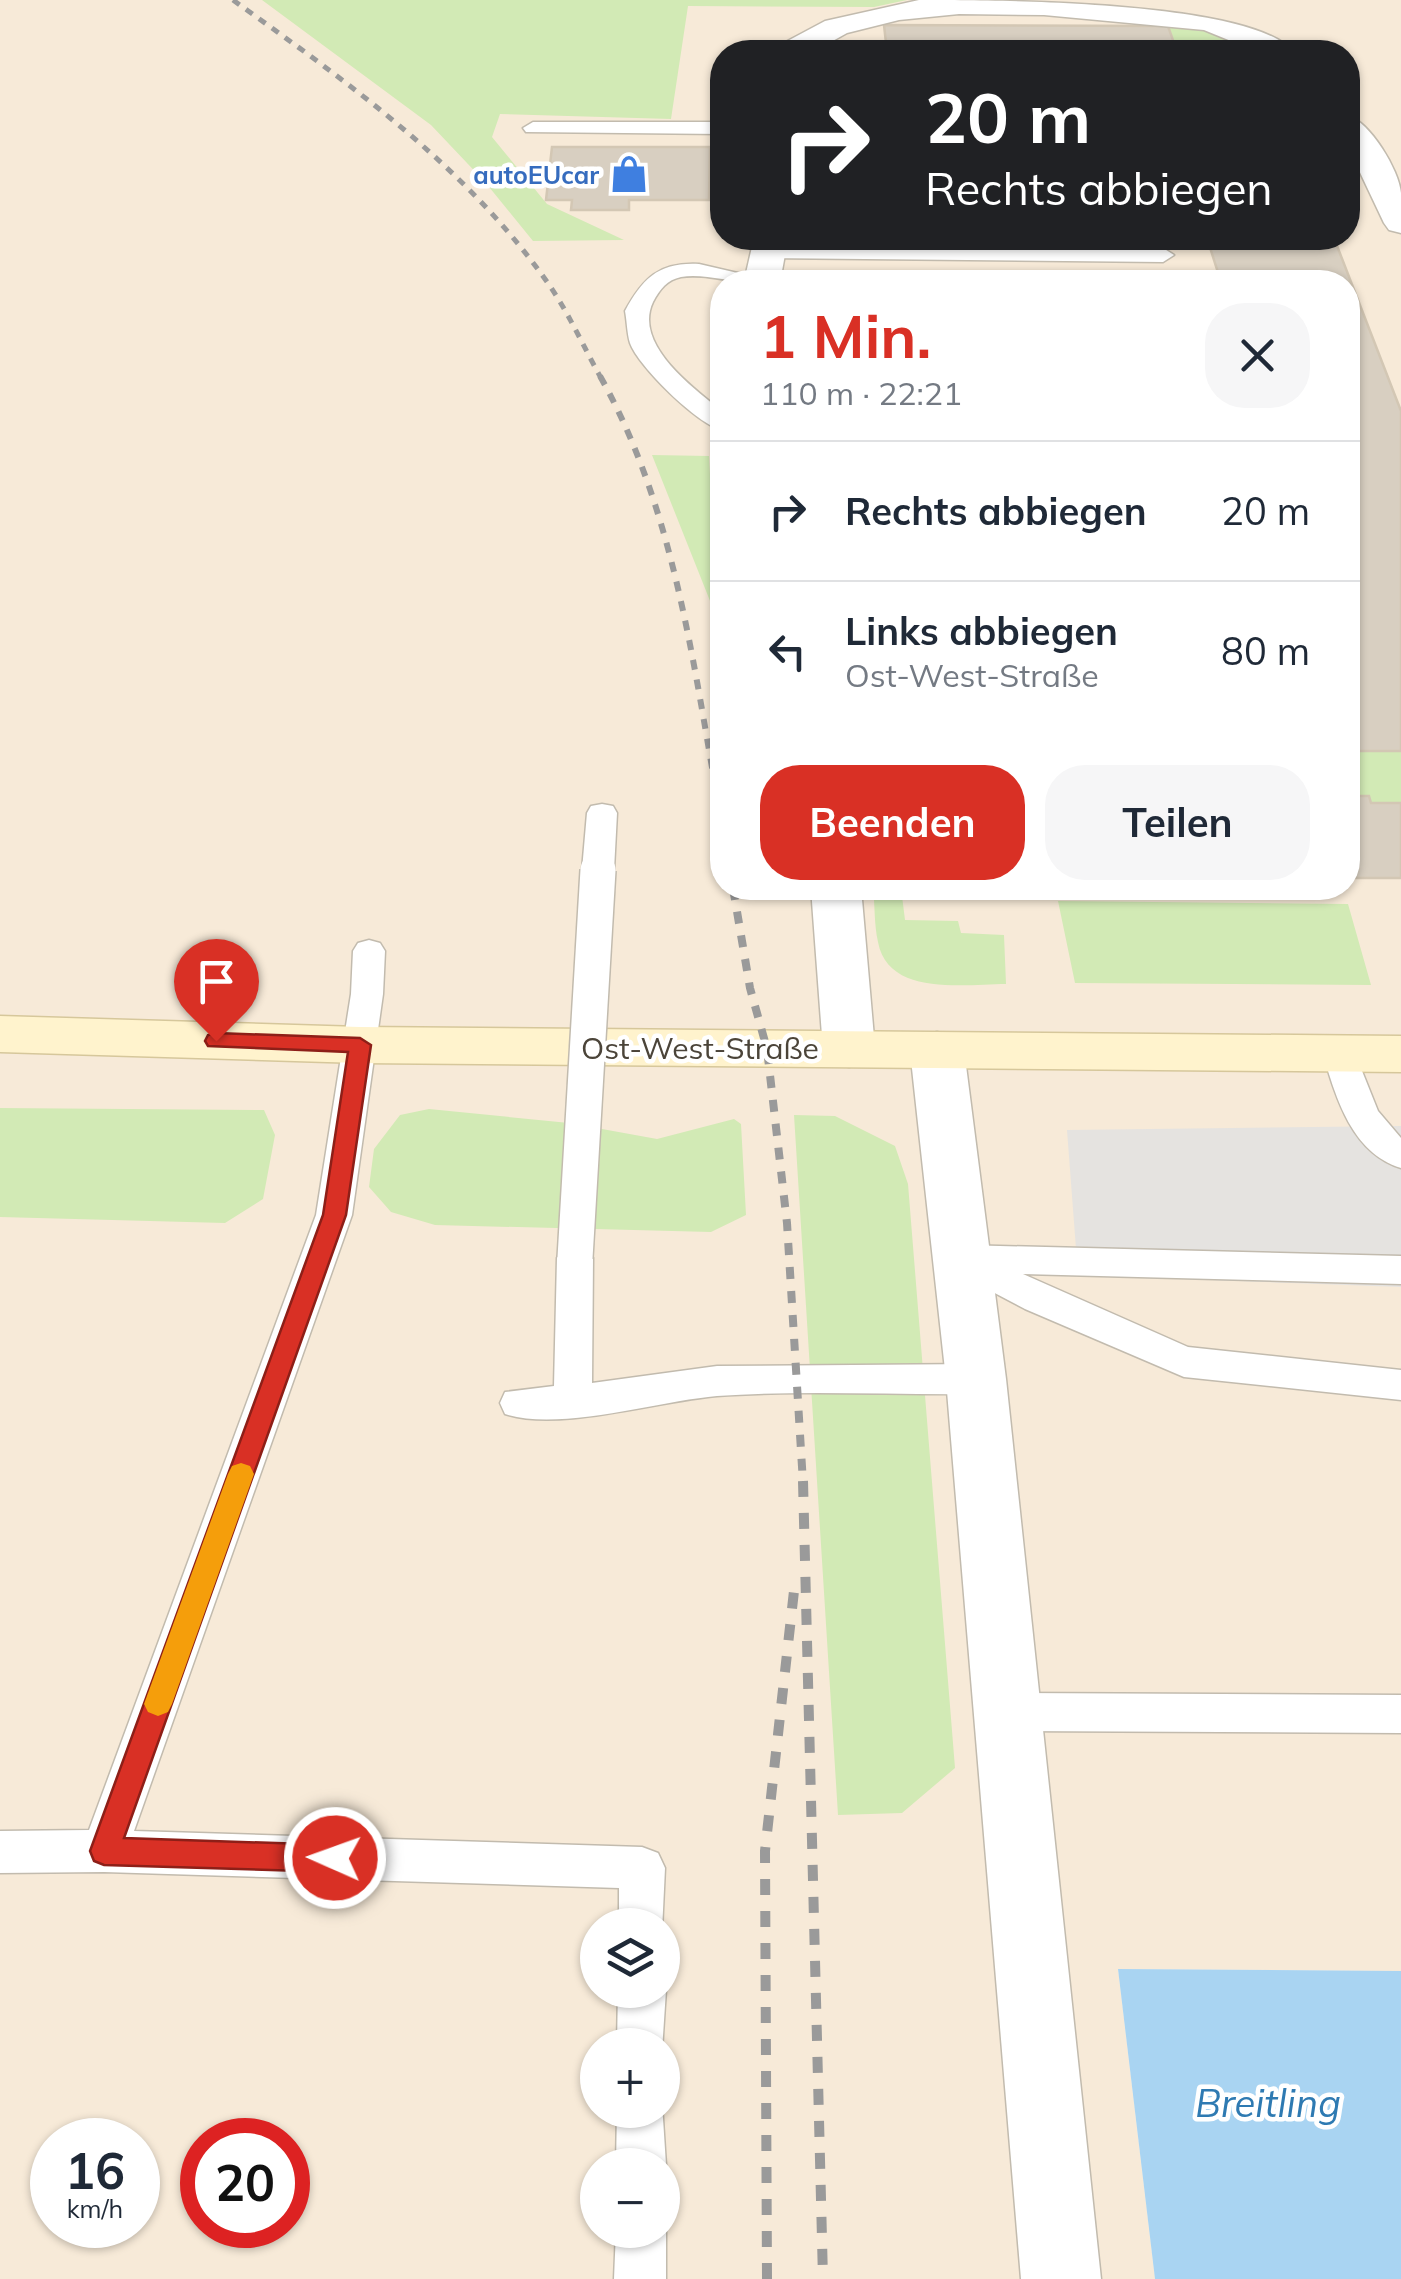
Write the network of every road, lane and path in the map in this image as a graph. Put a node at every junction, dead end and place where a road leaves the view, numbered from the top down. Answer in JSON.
{"nodes":[{"id":1,"x":1036,"y":3,"type":"edge"},
{"id":2,"x":813,"y":40,"type":"edge"},
{"id":3,"x":1260,"y":40,"type":"edge"},
{"id":4,"x":533,"y":128,"type":"dead end"},
{"id":5,"x":710,"y":128,"type":"edge"},
{"id":6,"x":1360,"y":141,"type":"edge"},
{"id":7,"x":1399,"y":215,"type":"edge"},
{"id":8,"x":1162,"y":254,"type":"dead end"},
{"id":9,"x":768,"y":258,"type":"edge"},
{"id":10,"x":710,"y":272,"type":"edge"},
{"id":11,"x":710,"y":414,"type":"edge"},
{"id":12,"x":602,"y":813,"type":"dead end"},
{"id":13,"x":837,"y":900,"type":"edge"},
{"id":14,"x":369,"y":951,"type":"dead end"},
{"id":15,"x":0,"y":1034,"type":"edge"},
{"id":16,"x":360,"y":1045,"type":"junction"},
{"id":17,"x":849,"y":1049,"type":"junction"},
{"id":18,"x":937,"y":1050,"type":"junction"},
{"id":19,"x":1340,"y":1054,"type":"junction"},
{"id":20,"x":1401,"y":1054,"type":"edge"},
{"id":21,"x":1401,"y":1155,"type":"edge"},
{"id":22,"x":962,"y":1259,"type":"junction"},
{"id":23,"x":1401,"y":1270,"type":"edge"},
{"id":24,"x":976,"y":1379,"type":"junction"},
{"id":25,"x":1401,"y":1385,"type":"edge"},
{"id":26,"x":572,"y":1401,"type":"junction"},
{"id":27,"x":519,"y":1403,"type":"dead end"},
{"id":28,"x":1007,"y":1712,"type":"junction"},
{"id":29,"x":1401,"y":1714,"type":"edge"},
{"id":30,"x":104,"y":1851,"type":"junction"},
{"id":31,"x":0,"y":1852,"type":"edge"},
{"id":32,"x":642,"y":1908,"type":"edge"},
{"id":33,"x":640,"y":2248,"type":"edge"},
{"id":34,"x":640,"y":2279,"type":"edge"},
{"id":35,"x":1061,"y":2279,"type":"edge"}],
"edges":[{"from":1,"to":2,"type":"street"},
{"from":1,"to":3,"type":"street"},
{"from":4,"to":5,"type":"lane"},
{"from":6,"to":7,"type":"street"},
{"from":8,"to":9,"type":"lane"},
{"from":10,"to":11,"type":"lane"},
{"from":12,"to":26,"type":"lane","bridge":true},
{"from":13,"to":17,"type":"street"},
{"from":14,"to":16,"type":"lane"},
{"from":15,"to":16,"type":"street","name":"Ost-West-Straße"},
{"from":16,"to":17,"type":"street","name":"Ost-West-Straße"},
{"from":16,"to":30,"type":"lane"},
{"from":17,"to":18,"type":"street","name":"Ost-West-Straße"},
{"from":18,"to":19,"type":"street","name":"Ost-West-Straße"},
{"from":18,"to":22,"type":"street"},
{"from":19,"to":20,"type":"street","name":"Ost-West-Straße"},
{"from":19,"to":21,"type":"lane"},
{"from":22,"to":23,"type":"lane"},
{"from":22,"to":24,"type":"street"},
{"from":22,"to":25,"type":"lane"},
{"from":24,"to":26,"type":"lane"},
{"from":24,"to":28,"type":"street"},
{"from":26,"to":27,"type":"lane"},
{"from":28,"to":29,"type":"lane"},
{"from":28,"to":35,"type":"street"},
{"from":30,"to":31,"type":"lane"},
{"from":30,"to":32,"type":"lane"},
{"from":33,"to":34,"type":"lane"}]}
